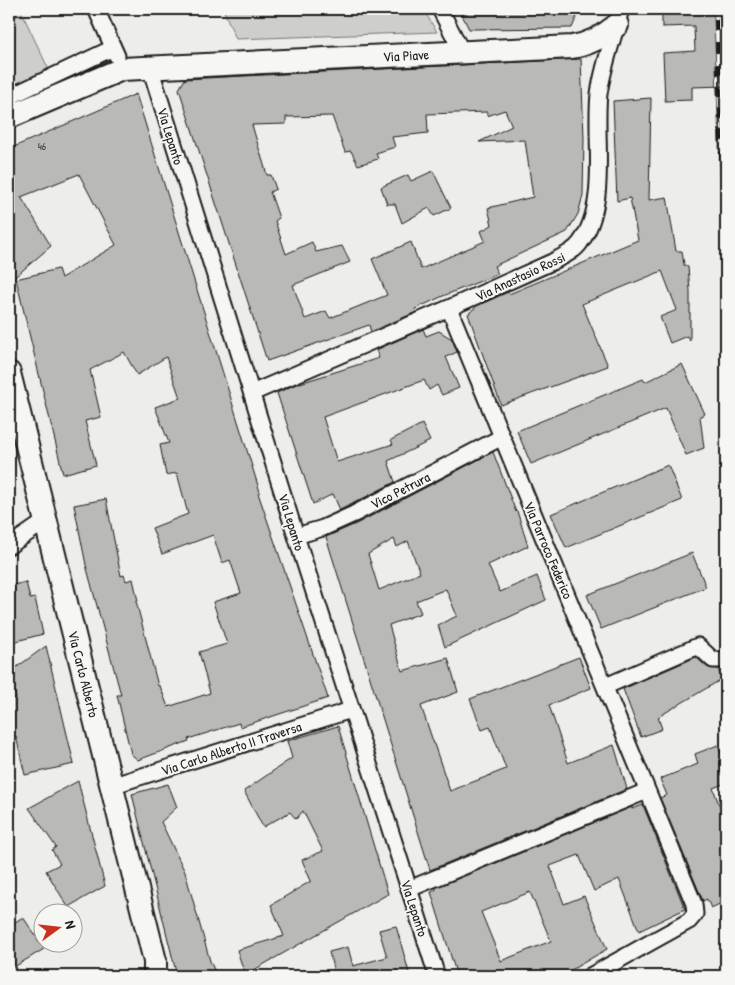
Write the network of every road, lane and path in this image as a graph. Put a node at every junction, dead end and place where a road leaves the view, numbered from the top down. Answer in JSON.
{"nodes":[{"id":1,"x":96,"y":9,"type":"edge"},
{"id":2,"x":440,"y":9,"type":"edge"},
{"id":3,"x":619,"y":17,"type":"edge"},
{"id":4,"x":462,"y":52,"type":"junction"},
{"id":5,"x":150,"y":67,"type":"junction"},
{"id":6,"x":9,"y":97,"type":"edge"},
{"id":7,"x":9,"y":117,"type":"edge"},
{"id":8,"x":449,"y":308,"type":"junction"},
{"id":9,"x":9,"y":373,"type":"edge"},
{"id":10,"x":252,"y":393,"type":"junction"},
{"id":11,"x":502,"y":437,"type":"junction"},
{"id":12,"x":46,"y":520,"type":"junction"},
{"id":13,"x":296,"y":536,"type":"junction"},
{"id":14,"x":9,"y":546,"type":"edge"},
{"id":15,"x":726,"y":660,"type":"edge"},
{"id":16,"x":606,"y":686,"type":"junction"},
{"id":17,"x":351,"y":710,"type":"junction"},
{"id":18,"x":111,"y":786,"type":"junction"},
{"id":19,"x":647,"y":791,"type":"junction"},
{"id":20,"x":409,"y":889,"type":"junction"},
{"id":21,"x":155,"y":976,"type":"edge"},
{"id":22,"x":436,"y":976,"type":"edge"},
{"id":23,"x":590,"y":976,"type":"edge"}],
"edges":[{"from":1,"to":6,"type":"street"},
{"from":2,"to":4,"type":"street"},
{"from":3,"to":4,"type":"street","name":"Via Piave"},
{"from":3,"to":8,"type":"street","name":"Via Anastasio Rossi"},
{"from":4,"to":5,"type":"street","name":"Via Piave"},
{"from":5,"to":7,"type":"street","name":"Via Piave"},
{"from":5,"to":10,"type":"street","name":"Via Lepanto"},
{"from":8,"to":10,"type":"street","name":"Via Anastasio Rossi"},
{"from":8,"to":11,"type":"street","name":"Via Parroco Federico"},
{"from":9,"to":12,"type":"street","name":"Via Carlo Alberto"},
{"from":10,"to":13,"type":"street","name":"Via Lepanto"},
{"from":11,"to":13,"type":"street","name":"Vico Petrura"},
{"from":11,"to":16,"type":"street","name":"Via Parroco Federico"},
{"from":12,"to":14,"type":"street"},
{"from":12,"to":18,"type":"street","name":"Via Carlo Alberto"},
{"from":13,"to":17,"type":"street","name":"Via Lepanto"},
{"from":15,"to":16,"type":"street"},
{"from":16,"to":19,"type":"street","name":"Via Parroco Federico"},
{"from":17,"to":18,"type":"street","name":"Via Carlo Alberto II Traversa"},
{"from":17,"to":20,"type":"street","name":"Via Lepanto"},
{"from":18,"to":21,"type":"street","name":"Via Carlo Alberto"},
{"from":19,"to":20,"type":"street"},
{"from":19,"to":23,"type":"street","name":"Via Parroco Federico"},
{"from":20,"to":22,"type":"street","name":"Via Lepanto"}]}
